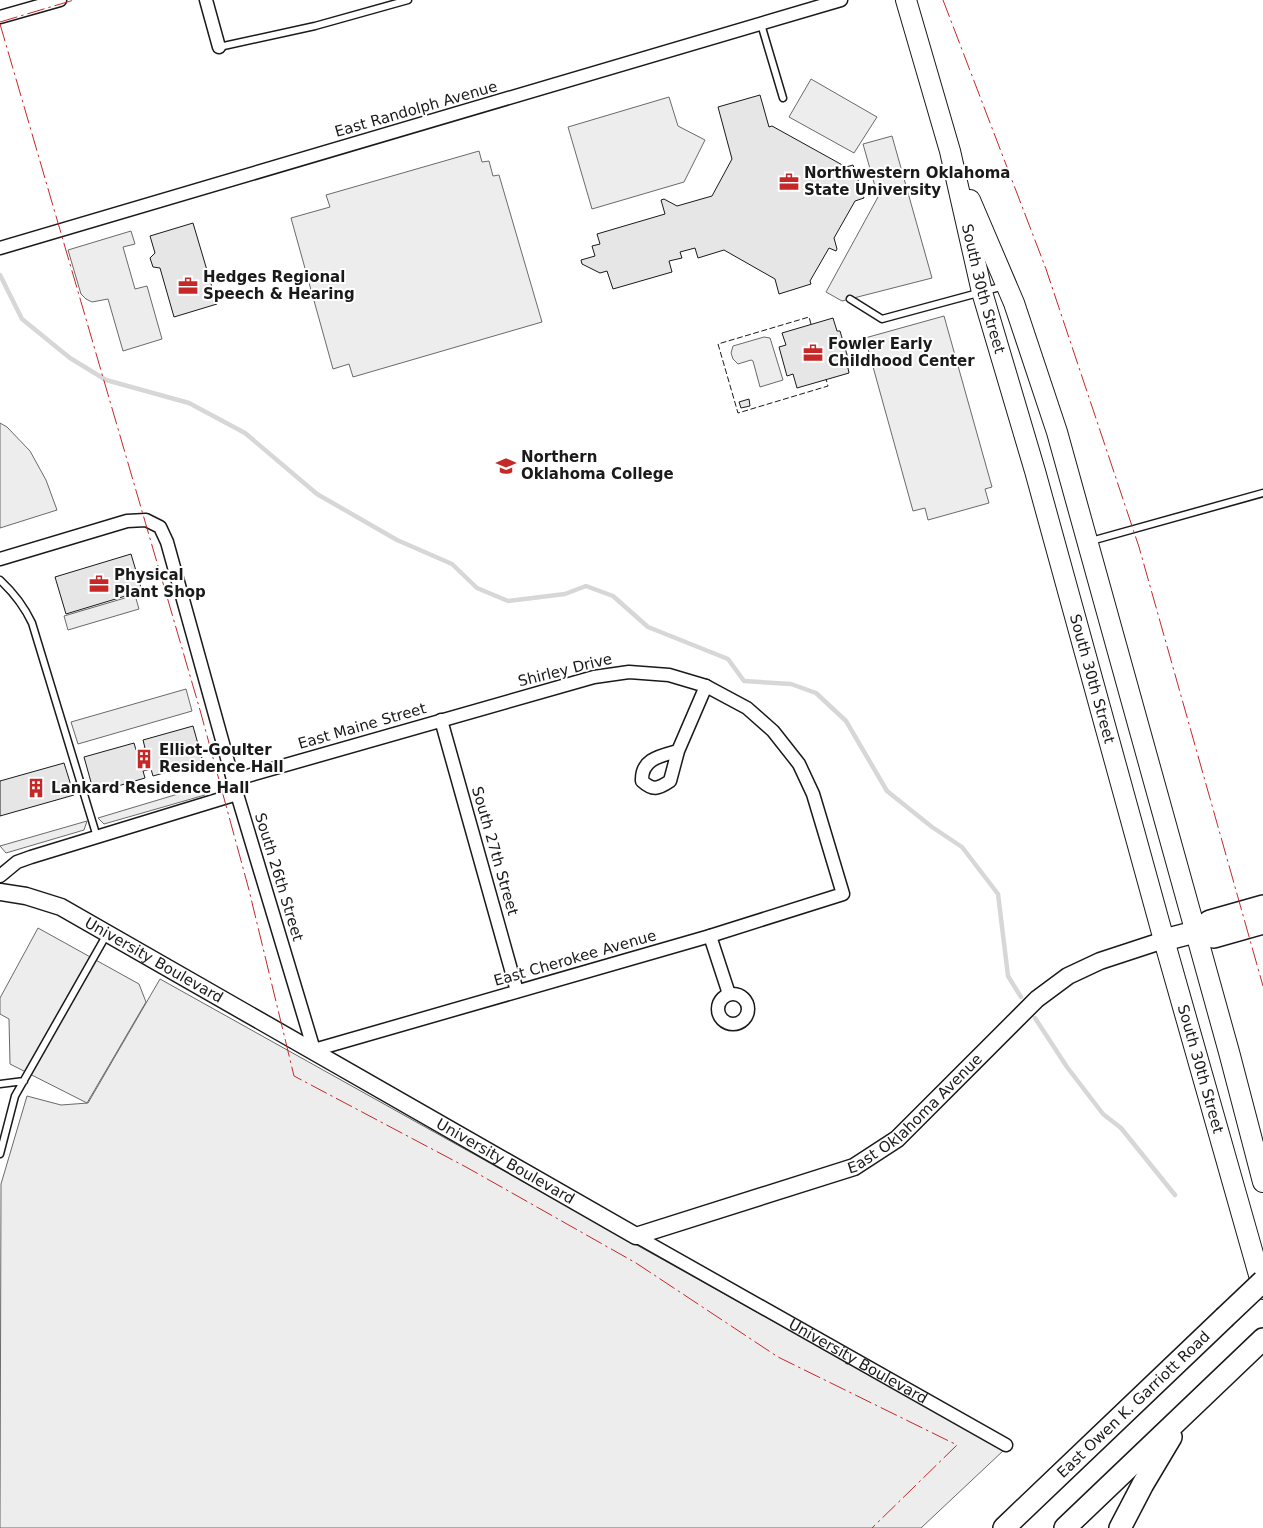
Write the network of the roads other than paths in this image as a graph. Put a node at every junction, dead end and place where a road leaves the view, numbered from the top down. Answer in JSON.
{"nodes":[{"id":1,"x":60,"y":0,"type":"edge"},
{"id":2,"x":206,"y":0,"type":"edge"},
{"id":3,"x":408,"y":0,"type":"edge"},
{"id":4,"x":841,"y":0,"type":"edge"},
{"id":5,"x":906,"y":0,"type":"edge"},
{"id":6,"x":0,"y":17,"type":"edge"},
{"id":7,"x":761,"y":24,"type":"junction"},
{"id":8,"x":219,"y":47,"type":"joint"},
{"id":9,"x":783,"y":98,"type":"dead end"},
{"id":10,"x":950,"y":151,"type":"junction"},
{"id":11,"x":0,"y":248,"type":"edge"},
{"id":12,"x":1006,"y":285,"type":"junction"},
{"id":13,"x":982,"y":292,"type":"junction"},
{"id":14,"x":850,"y":299,"type":"dead end"},
{"id":15,"x":1263,"y":493,"type":"edge"},
{"id":16,"x":1087,"y":542,"type":"junction"},
{"id":17,"x":1056,"y":550,"type":"junction"},
{"id":18,"x":0,"y":558,"type":"edge"},
{"id":19,"x":0,"y":580,"type":"edge"},
{"id":20,"x":706,"y":686,"type":"junction"},
{"id":21,"x":441,"y":720,"type":"junction"},
{"id":22,"x":678,"y":750,"type":"dead end"},
{"id":23,"x":233,"y":780,"type":"junction"},
{"id":24,"x":237,"y":794,"type":"junction"},
{"id":25,"x":97,"y":837,"type":"junction"},
{"id":26,"x":0,"y":876,"type":"edge"},
{"id":27,"x":0,"y":892,"type":"edge"},
{"id":28,"x":843,"y":894,"type":"joint"},
{"id":29,"x":1263,"y":906,"type":"edge"},
{"id":30,"x":1263,"y":923,"type":"edge"},
{"id":31,"x":1195,"y":932,"type":"junction"},
{"id":32,"x":108,"y":933,"type":"junction"},
{"id":33,"x":710,"y":936,"type":"junction"},
{"id":34,"x":1164,"y":940,"type":"junction"},
{"id":35,"x":517,"y":991,"type":"junction"},
{"id":36,"x":729,"y":994,"type":"dead end"},
{"id":37,"x":314,"y":1050,"type":"junction"},
{"id":38,"x":24,"y":1081,"type":"junction"},
{"id":39,"x":0,"y":1084,"type":"edge"},
{"id":40,"x":0,"y":1154,"type":"edge"},
{"id":41,"x":1263,"y":1182,"type":"edge"},
{"id":42,"x":636,"y":1236,"type":"junction"},
{"id":43,"x":1263,"y":1281,"type":"edge"},
{"id":44,"x":1263,"y":1289,"type":"edge"},
{"id":45,"x":1263,"y":1339,"type":"edge"},
{"id":46,"x":1185,"y":1414,"type":"junction"},
{"id":47,"x":1006,"y":1445,"type":"dead end"},
{"id":48,"x":1004,"y":1528,"type":"edge"},
{"id":49,"x":1065,"y":1528,"type":"edge"},
{"id":50,"x":1120,"y":1528,"type":"edge"}],
"edges":[{"from":1,"to":6,"type":"street"},
{"from":2,"to":8,"type":"street"},
{"from":3,"to":8,"type":"lane"},
{"from":4,"to":7,"type":"street","name":"East Randolph Avenue"},
{"from":5,"to":10,"type":"main road"},
{"from":7,"to":9,"type":"lane"},
{"from":7,"to":11,"type":"street","name":"East Randolph Avenue"},
{"from":10,"to":12,"type":"main road","name":"South 30th Street"},
{"from":10,"to":13,"type":"main road","name":"South 30th Street"},
{"from":12,"to":13,"type":"lane"},
{"from":12,"to":16,"type":"main road","name":"South 30th Street"},
{"from":13,"to":14,"type":"lane"},
{"from":13,"to":17,"type":"main road","name":"South 30th Street"},
{"from":15,"to":16,"type":"lane"},
{"from":16,"to":17,"type":"main road"},
{"from":16,"to":31,"type":"main road","name":"South 30th Street"},
{"from":17,"to":34,"type":"main road","name":"South 30th Street"},
{"from":18,"to":23,"type":"street","name":"South 26th Street"},
{"from":19,"to":25,"type":"lane"},
{"from":20,"to":21,"type":"street","name":"Shirley Drive"},
{"from":20,"to":22,"type":"street"},
{"from":20,"to":28,"type":"street","name":"Shirley Drive"},
{"from":21,"to":23,"type":"street","name":"East Maine Street"},
{"from":21,"to":35,"type":"street","name":"South 27th Street"},
{"from":23,"to":24,"type":"street","name":"South 26th Street"},
{"from":24,"to":25,"type":"street"},
{"from":24,"to":37,"type":"street","name":"South 26th Street"},
{"from":25,"to":26,"type":"street"},
{"from":27,"to":32,"type":"street","name":"University Boulevard"},
{"from":28,"to":33,"type":"street","name":"East Cherokee Avenue"},
{"from":29,"to":31,"type":"highway"},
{"from":30,"to":31,"type":"highway"},
{"from":31,"to":34,"type":"highway"},
{"from":31,"to":41,"type":"main road","name":"South 30th Street"},
{"from":32,"to":37,"type":"street","name":"University Boulevard"},
{"from":32,"to":38,"type":"lane"},
{"from":33,"to":35,"type":"street","name":"East Cherokee Avenue"},
{"from":33,"to":36,"type":"street"},
{"from":34,"to":42,"type":"street","name":"East Oklahoma Avenue"},
{"from":34,"to":44,"type":"main road","name":"South 30th Street"},
{"from":35,"to":37,"type":"street","name":"East Cherokee Avenue"},
{"from":37,"to":42,"type":"street","name":"University Boulevard"},
{"from":38,"to":39,"type":"lane"},
{"from":38,"to":40,"type":"lane"},
{"from":42,"to":47,"type":"street","name":"University Boulevard"},
{"from":43,"to":48,"type":"highway","name":"East Owen K. Garriott Road","bridge":true},
{"from":45,"to":46,"type":"highway"},
{"from":46,"to":49,"type":"highway"},
{"from":46,"to":50,"type":"highway"}]}
